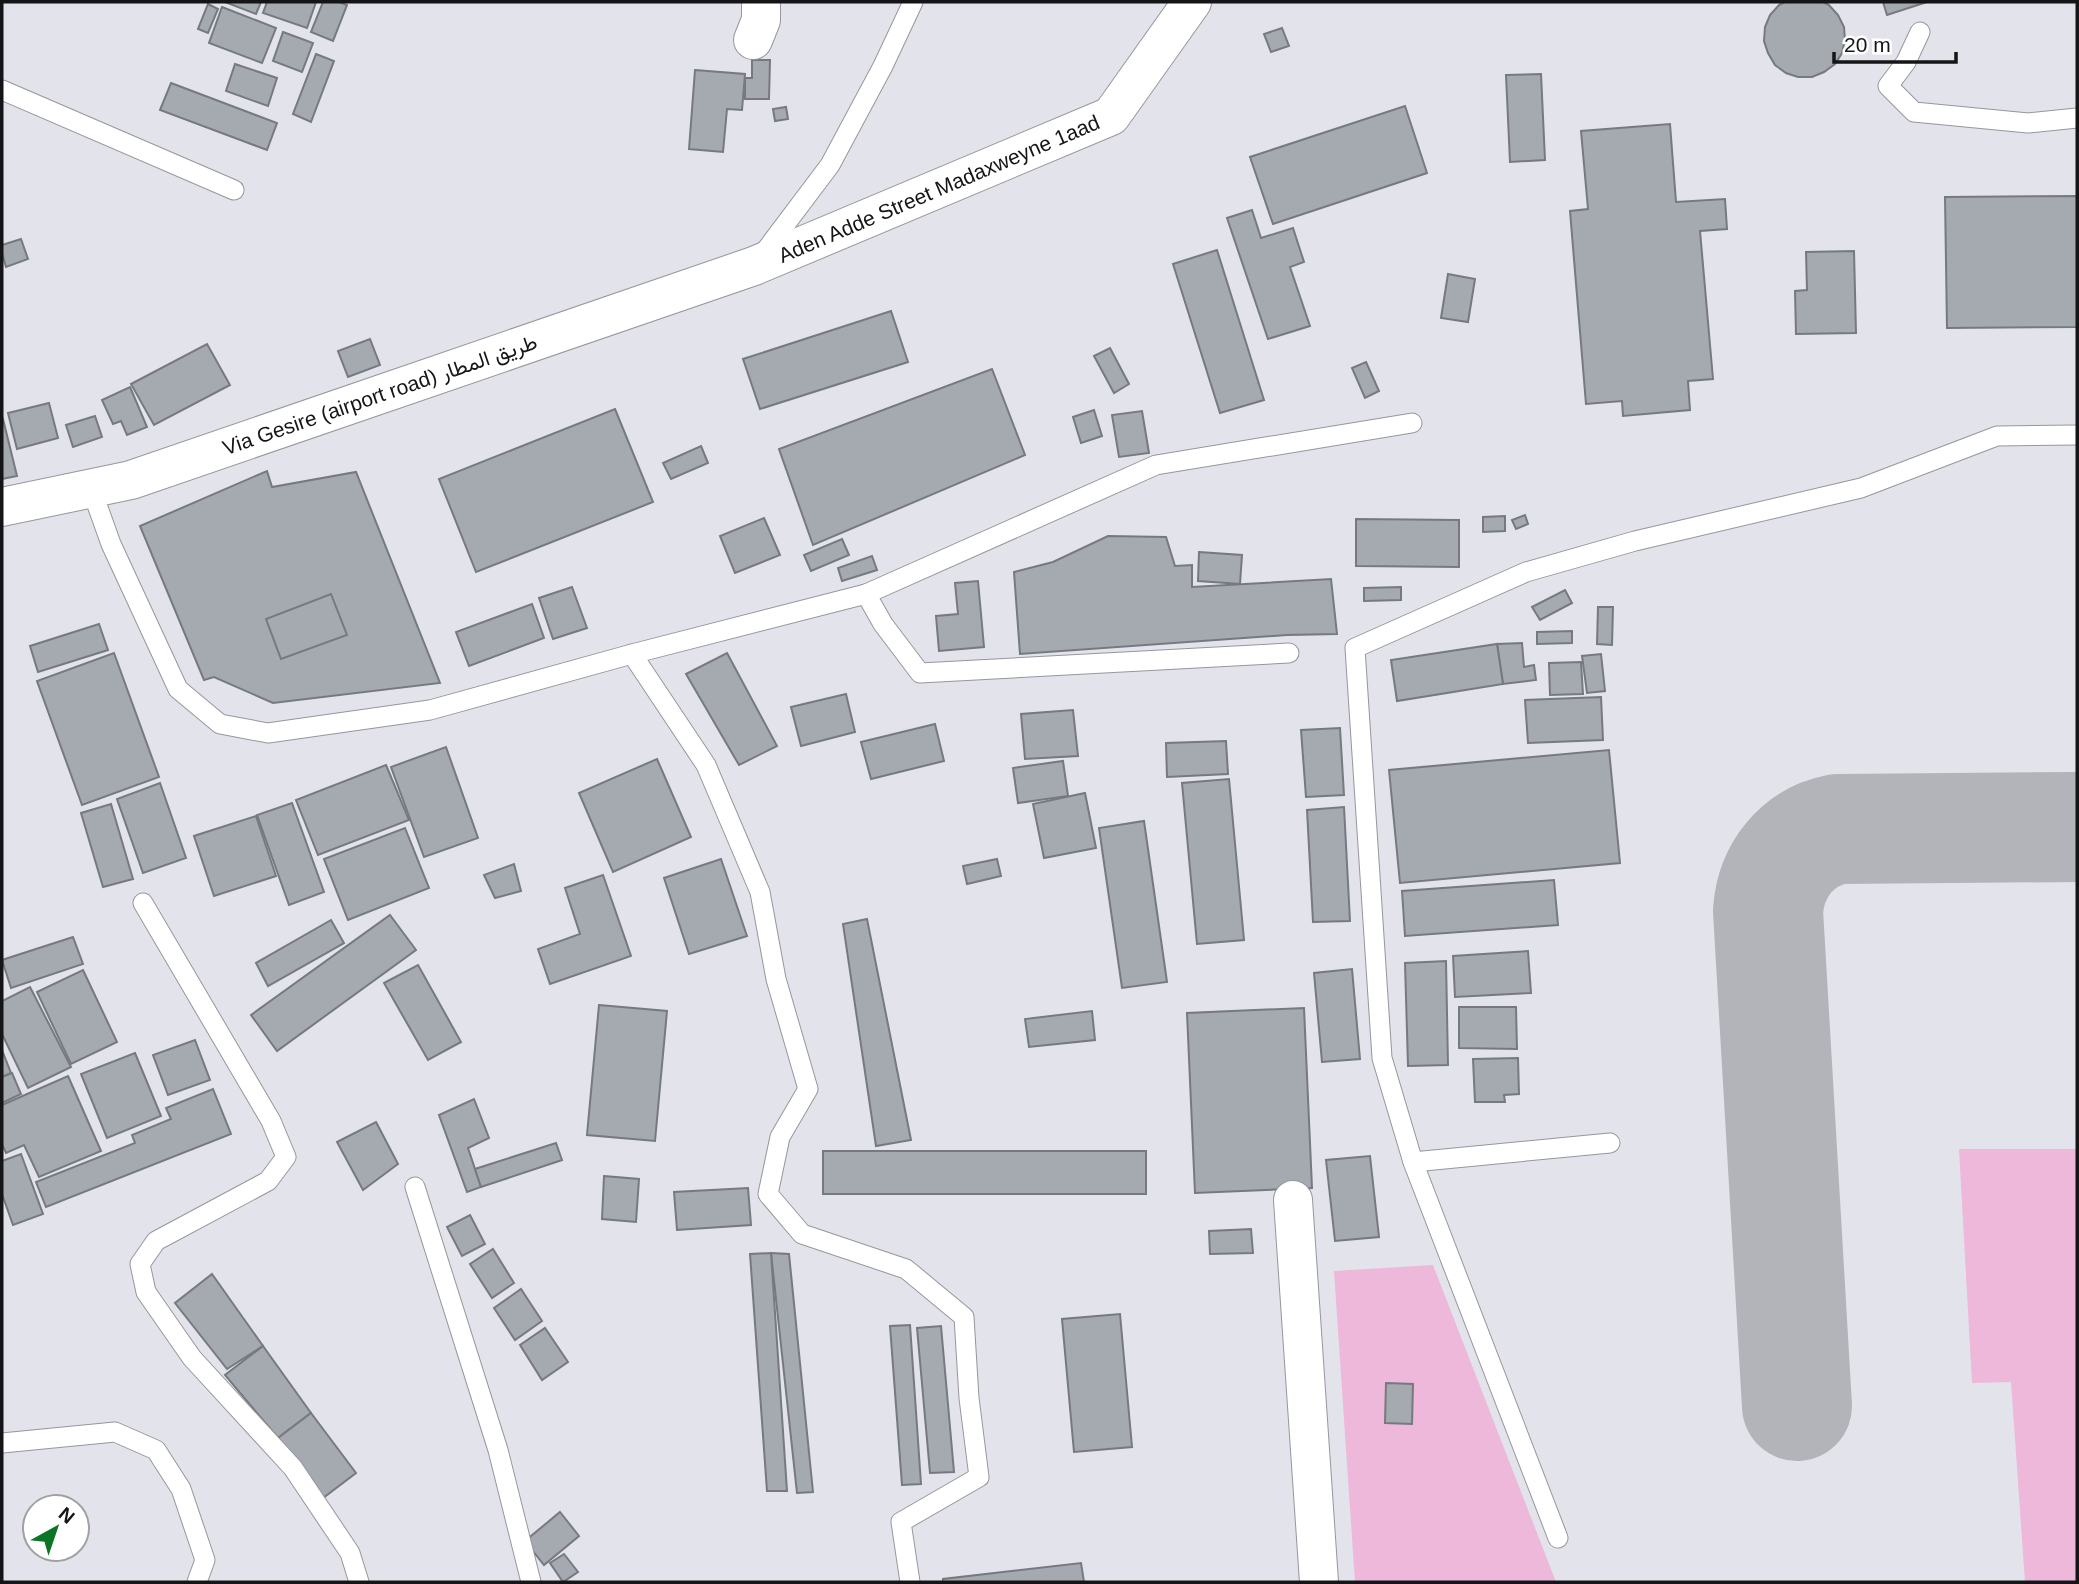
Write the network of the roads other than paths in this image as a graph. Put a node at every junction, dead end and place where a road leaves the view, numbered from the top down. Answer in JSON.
{"nodes":[{"id":1,"x":761,"y":2,"type":"edge"},
{"id":2,"x":913,"y":2,"type":"edge"},
{"id":3,"x":1192,"y":2,"type":"edge"},
{"id":4,"x":1920,"y":32,"type":"dead end"},
{"id":5,"x":753,"y":40,"type":"dead end"},
{"id":6,"x":2,"y":90,"type":"edge"},
{"id":7,"x":2077,"y":118,"type":"edge"},
{"id":8,"x":234,"y":190,"type":"dead end"},
{"id":9,"x":754,"y":267,"type":"junction"},
{"id":10,"x":1412,"y":423,"type":"dead end"},
{"id":11,"x":2077,"y":435,"type":"edge"},
{"id":12,"x":92,"y":488,"type":"junction"},
{"id":13,"x":2,"y":507,"type":"edge"},
{"id":14,"x":866,"y":594,"type":"junction"},
{"id":15,"x":1289,"y":653,"type":"dead end"},
{"id":16,"x":632,"y":654,"type":"junction"},
{"id":17,"x":143,"y":902,"type":"dead end"},
{"id":18,"x":1610,"y":1143,"type":"dead end"},
{"id":19,"x":1413,"y":1162,"type":"junction"},
{"id":20,"x":415,"y":1187,"type":"dead end"},
{"id":21,"x":1293,"y":1200,"type":"dead end"},
{"id":22,"x":2,"y":1443,"type":"edge"},
{"id":23,"x":1558,"y":1538,"type":"dead end"},
{"id":24,"x":197,"y":1582,"type":"edge"},
{"id":25,"x":359,"y":1582,"type":"edge"},
{"id":26,"x":531,"y":1582,"type":"edge"},
{"id":27,"x":910,"y":1582,"type":"edge"},
{"id":28,"x":1319,"y":1582,"type":"edge"}],
"edges":[{"from":1,"to":5,"type":"street"},
{"from":2,"to":9,"type":"lane"},
{"from":3,"to":9,"type":"street","name":"Aden Adde Street Madaxweyne 1aad"},
{"from":4,"to":7,"type":"lane"},
{"from":6,"to":8,"type":"lane"},
{"from":9,"to":12,"type":"street","name":"Via Gesire (airport road) طريق المطار"},
{"from":10,"to":14,"type":"lane"},
{"from":11,"to":19,"type":"lane"},
{"from":12,"to":13,"type":"street","name":"Via Gesire (airport road) طريق المطار"},
{"from":12,"to":16,"type":"lane"},
{"from":14,"to":15,"type":"lane"},
{"from":14,"to":16,"type":"lane"},
{"from":16,"to":27,"type":"lane"},
{"from":17,"to":25,"type":"lane"},
{"from":18,"to":19,"type":"lane"},
{"from":19,"to":23,"type":"lane"},
{"from":20,"to":26,"type":"lane"},
{"from":21,"to":28,"type":"street"},
{"from":22,"to":24,"type":"lane"}]}
